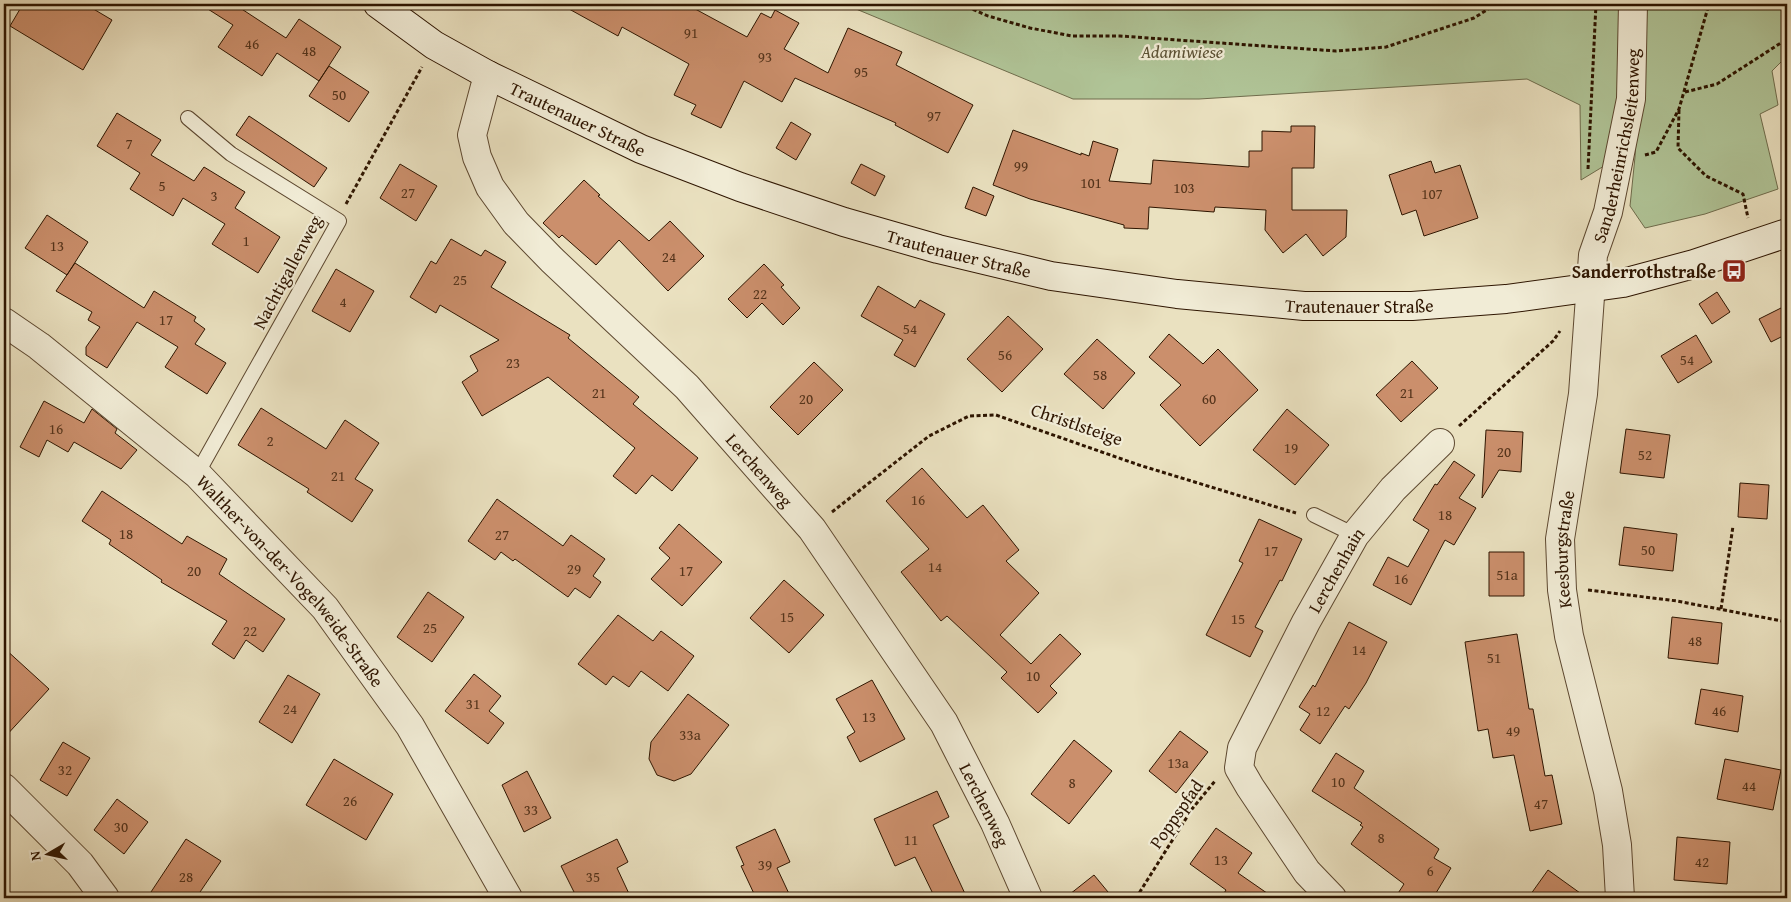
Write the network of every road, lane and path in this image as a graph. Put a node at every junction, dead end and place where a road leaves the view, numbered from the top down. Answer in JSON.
{"nodes":[{"id":1,"x":378,"y":4,"type":"edge"},
{"id":2,"x":961,"y":4,"type":"edge"},
{"id":3,"x":1496,"y":4,"type":"edge"},
{"id":4,"x":1596,"y":4,"type":"edge"},
{"id":5,"x":1633,"y":4,"type":"edge"},
{"id":6,"x":1709,"y":4,"type":"edge"},
{"id":7,"x":1787,"y":39,"type":"edge"},
{"id":8,"x":434,"y":45,"type":"junction"},
{"id":9,"x":488,"y":75,"type":"junction"},
{"id":10,"x":1685,"y":92,"type":"junction"},
{"id":11,"x":1679,"y":109,"type":"junction"},
{"id":12,"x":188,"y":118,"type":"dead end"},
{"id":13,"x":1618,"y":164,"type":"junction"},
{"id":14,"x":1587,"y":177,"type":"dead end"},
{"id":15,"x":348,"y":200,"type":"dead end"},
{"id":16,"x":1787,"y":233,"type":"edge"},
{"id":17,"x":1754,"y":245,"type":"junction"},
{"id":18,"x":1590,"y":287,"type":"junction"},
{"id":19,"x":4,"y":322,"type":"edge"},
{"id":20,"x":1563,"y":326,"type":"dead end"},
{"id":21,"x":1440,"y":443,"type":"joint"},
{"id":22,"x":197,"y":474,"type":"junction"},
{"id":23,"x":1314,"y":515,"type":"joint"},
{"id":24,"x":1733,"y":526,"type":"dead end"},
{"id":25,"x":812,"y":529,"type":"junction"},
{"id":26,"x":1355,"y":535,"type":"junction"},
{"id":27,"x":1562,"y":590,"type":"junction"},
{"id":28,"x":1721,"y":609,"type":"junction"},
{"id":29,"x":1787,"y":622,"type":"edge"},
{"id":30,"x":1242,"y":748,"type":"junction"},
{"id":31,"x":4,"y":788,"type":"edge"},
{"id":32,"x":105,"y":898,"type":"edge"},
{"id":33,"x":508,"y":898,"type":"edge"},
{"id":34,"x":1028,"y":898,"type":"edge"},
{"id":35,"x":1136,"y":898,"type":"edge"},
{"id":36,"x":1332,"y":898,"type":"edge"},
{"id":37,"x":1620,"y":898,"type":"edge"}],
"edges":[{"from":1,"to":8,"type":"street","name":"Trautenauer Straße"},
{"from":2,"to":3,"type":"path"},
{"from":4,"to":14,"type":"path"},
{"from":5,"to":13,"type":"street","name":"Sanderheinrichsleitenweg"},
{"from":6,"to":10,"type":"path"},
{"from":7,"to":10,"type":"path"},
{"from":8,"to":9,"type":"street","name":"Trautenauer Straße"},
{"from":8,"to":15,"type":"path"},
{"from":9,"to":18,"type":"street","name":"Trautenauer Straße"},
{"from":9,"to":25,"type":"street","name":"Lerchenweg"},
{"from":10,"to":11,"type":"path"},
{"from":11,"to":13,"type":"path"},
{"from":11,"to":17,"type":"path"},
{"from":12,"to":22,"type":"lane","name":"Nachtigallenweg"},
{"from":13,"to":18,"type":"street","name":"Sanderheinrichsleitenweg"},
{"from":16,"to":17,"type":"street"},
{"from":17,"to":18,"type":"street"},
{"from":18,"to":27,"type":"street","name":"Keesburgstraße"},
{"from":19,"to":22,"type":"street","name":"Walther-von-der-Vogelweide-Straße"},
{"from":20,"to":21,"type":"path"},
{"from":21,"to":26,"type":"street","name":"Lerchenhain"},
{"from":22,"to":33,"type":"street","name":"Walther-von-der-Vogelweide-Straße"},
{"from":23,"to":25,"type":"path","name":"Christlsteige"},
{"from":23,"to":26,"type":"lane"},
{"from":24,"to":28,"type":"path"},
{"from":25,"to":34,"type":"street","name":"Lerchenweg"},
{"from":26,"to":30,"type":"street","name":"Lerchenhain"},
{"from":27,"to":28,"type":"path"},
{"from":27,"to":37,"type":"street","name":"Keesburgstraße"},
{"from":28,"to":29,"type":"path"},
{"from":30,"to":35,"type":"path","name":"Poppspfad"},
{"from":30,"to":36,"type":"street","name":"Lerchenhain"},
{"from":31,"to":32,"type":"street"}]}
